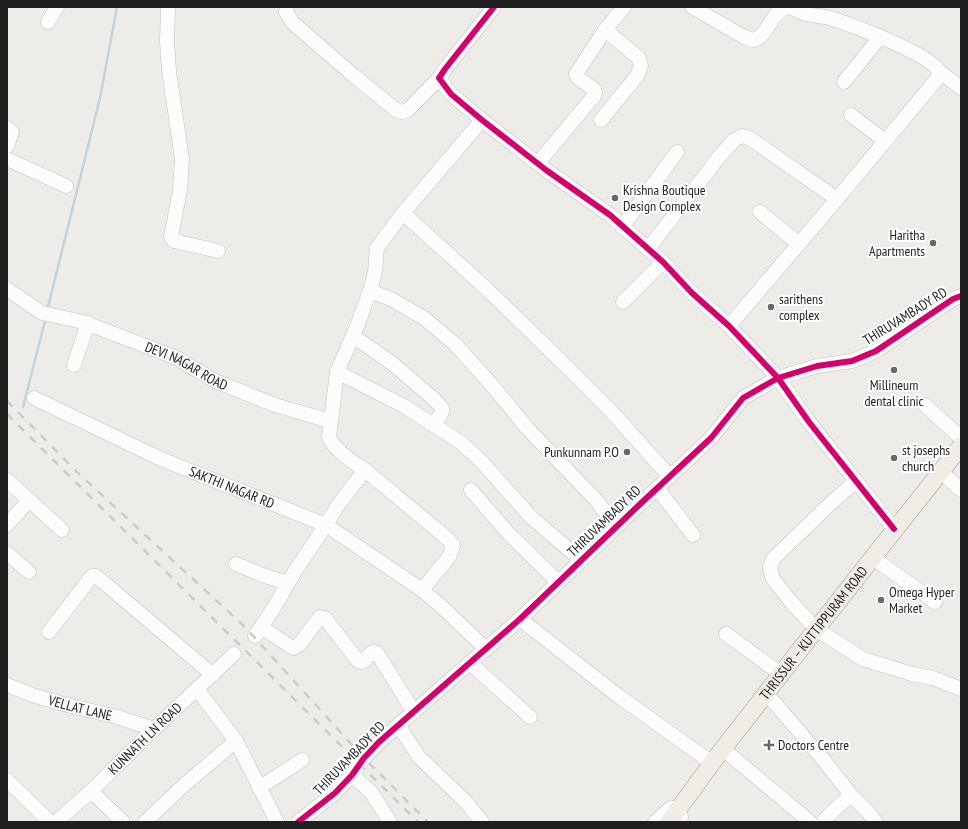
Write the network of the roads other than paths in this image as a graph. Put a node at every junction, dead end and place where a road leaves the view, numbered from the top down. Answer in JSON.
{"nodes":[{"id":1,"x":57,"y":7,"type":"edge"},
{"id":2,"x":168,"y":7,"type":"edge"},
{"id":3,"x":287,"y":7,"type":"edge"},
{"id":4,"x":494,"y":7,"type":"edge"},
{"id":5,"x":624,"y":7,"type":"edge"},
{"id":6,"x":692,"y":7,"type":"edge"},
{"id":7,"x":833,"y":13,"type":"edge"},
{"id":8,"x":48,"y":22,"type":"dead end"},
{"id":9,"x":605,"y":30,"type":"junction"},
{"id":10,"x":880,"y":37,"type":"junction"},
{"id":11,"x":939,"y":71,"type":"junction"},
{"id":12,"x":439,"y":78,"type":"junction"},
{"id":13,"x":844,"y":82,"type":"dead end"},
{"id":14,"x":961,"y":88,"type":"edge"},
{"id":15,"x":851,"y":116,"type":"dead end"},
{"id":16,"x":482,"y":120,"type":"junction"},
{"id":17,"x":601,"y":120,"type":"dead end"},
{"id":18,"x":7,"y":128,"type":"edge"},
{"id":19,"x":885,"y":141,"type":"junction"},
{"id":20,"x":7,"y":146,"type":"edge"},
{"id":21,"x":677,"y":152,"type":"dead end"},
{"id":22,"x":7,"y":159,"type":"edge"},
{"id":23,"x":538,"y":163,"type":"junction"},
{"id":24,"x":66,"y":186,"type":"dead end"},
{"id":25,"x":837,"y":199,"type":"junction"},
{"id":26,"x":760,"y":212,"type":"dead end"},
{"id":27,"x":403,"y":213,"type":"junction"},
{"id":28,"x":622,"y":227,"type":"junction"},
{"id":29,"x":799,"y":244,"type":"junction"},
{"id":30,"x":648,"y":249,"type":"junction"},
{"id":31,"x":218,"y":251,"type":"dead end"},
{"id":32,"x":663,"y":262,"type":"junction"},
{"id":33,"x":961,"y":286,"type":"edge"},
{"id":34,"x":7,"y":289,"type":"edge"},
{"id":35,"x":370,"y":292,"type":"junction"},
{"id":36,"x":957,"y":297,"type":"edge"},
{"id":37,"x":624,"y":302,"type":"dead end"},
{"id":38,"x":88,"y":324,"type":"junction"},
{"id":39,"x":729,"y":326,"type":"junction"},
{"id":40,"x":353,"y":336,"type":"junction"},
{"id":41,"x":74,"y":365,"type":"dead end"},
{"id":42,"x":337,"y":372,"type":"junction"},
{"id":43,"x":778,"y":378,"type":"junction"},
{"id":44,"x":34,"y":398,"type":"dead end"},
{"id":45,"x":925,"y":405,"type":"dead end"},
{"id":46,"x":330,"y":421,"type":"junction"},
{"id":47,"x":434,"y":425,"type":"junction"},
{"id":48,"x":961,"y":438,"type":"edge"},
{"id":49,"x":961,"y":446,"type":"edge"},
{"id":50,"x":365,"y":470,"type":"junction"},
{"id":51,"x":940,"y":471,"type":"junction"},
{"id":52,"x":669,"y":476,"type":"junction"},
{"id":53,"x":7,"y":480,"type":"edge"},
{"id":54,"x":856,"y":481,"type":"junction"},
{"id":55,"x":657,"y":488,"type":"junction"},
{"id":56,"x":471,"y":490,"type":"dead end"},
{"id":57,"x":961,"y":490,"type":"edge"},
{"id":58,"x":29,"y":500,"type":"junction"},
{"id":59,"x":326,"y":525,"type":"junction"},
{"id":60,"x":7,"y":526,"type":"edge"},
{"id":61,"x":616,"y":526,"type":"junction"},
{"id":62,"x":894,"y":529,"type":"junction"},
{"id":63,"x":62,"y":530,"type":"dead end"},
{"id":64,"x":693,"y":535,"type":"dead end"},
{"id":65,"x":7,"y":553,"type":"edge"},
{"id":66,"x":872,"y":557,"type":"junction"},
{"id":67,"x":581,"y":560,"type":"junction"},
{"id":68,"x":236,"y":564,"type":"dead end"},
{"id":69,"x":30,"y":572,"type":"dead end"},
{"id":70,"x":558,"y":582,"type":"junction"},
{"id":71,"x":288,"y":583,"type":"junction"},
{"id":72,"x":422,"y":590,"type":"junction"},
{"id":73,"x":935,"y":602,"type":"dead end"},
{"id":74,"x":520,"y":619,"type":"junction"},
{"id":75,"x":816,"y":629,"type":"junction"},
{"id":76,"x":49,"y":632,"type":"dead end"},
{"id":77,"x":726,"y":634,"type":"dead end"},
{"id":78,"x":486,"y":649,"type":"junction"},
{"id":79,"x":234,"y":654,"type":"dead end"},
{"id":80,"x":470,"y":663,"type":"junction"},
{"id":81,"x":781,"y":674,"type":"junction"},
{"id":82,"x":213,"y":675,"type":"junction"},
{"id":83,"x":7,"y":685,"type":"edge"},
{"id":84,"x":197,"y":689,"type":"junction"},
{"id":85,"x":961,"y":689,"type":"edge"},
{"id":86,"x":766,"y":693,"type":"junction"},
{"id":87,"x":414,"y":712,"type":"junction"},
{"id":88,"x":530,"y":717,"type":"dead end"},
{"id":89,"x":398,"y":725,"type":"junction"},
{"id":90,"x":154,"y":729,"type":"junction"},
{"id":91,"x":236,"y":741,"type":"junction"},
{"id":92,"x":723,"y":749,"type":"junction"},
{"id":93,"x":302,"y":760,"type":"dead end"},
{"id":94,"x":712,"y":764,"type":"junction"},
{"id":95,"x":352,"y":775,"type":"junction"},
{"id":96,"x":7,"y":780,"type":"edge"},
{"id":97,"x":259,"y":788,"type":"junction"},
{"id":98,"x":92,"y":792,"type":"junction"},
{"id":99,"x":851,"y":795,"type":"junction"},
{"id":100,"x":680,"y":815,"type":"edge"},
{"id":101,"x":57,"y":821,"type":"edge"},
{"id":102,"x":123,"y":822,"type":"edge"},
{"id":103,"x":145,"y":822,"type":"edge"},
{"id":104,"x":277,"y":822,"type":"edge"},
{"id":105,"x":298,"y":822,"type":"edge"},
{"id":106,"x":390,"y":822,"type":"edge"},
{"id":107,"x":482,"y":822,"type":"edge"},
{"id":108,"x":655,"y":822,"type":"edge"},
{"id":109,"x":669,"y":822,"type":"edge"},
{"id":110,"x":810,"y":822,"type":"edge"},
{"id":111,"x":823,"y":822,"type":"edge"},
{"id":112,"x":876,"y":822,"type":"edge"}],
"edges":[{"from":1,"to":8,"type":"street"},
{"from":2,"to":31,"type":"street"},
{"from":3,"to":12,"type":"street"},
{"from":4,"to":12,"type":"street"},
{"from":5,"to":9,"type":"street"},
{"from":6,"to":7,"type":"street"},
{"from":7,"to":10,"type":"street"},
{"from":9,"to":17,"type":"street"},
{"from":9,"to":23,"type":"street"},
{"from":10,"to":11,"type":"street"},
{"from":10,"to":13,"type":"street"},
{"from":11,"to":14,"type":"street"},
{"from":11,"to":19,"type":"street"},
{"from":12,"to":16,"type":"street"},
{"from":15,"to":19,"type":"street"},
{"from":16,"to":23,"type":"street"},
{"from":16,"to":27,"type":"street"},
{"from":18,"to":20,"type":"street"},
{"from":19,"to":25,"type":"street"},
{"from":21,"to":28,"type":"street"},
{"from":22,"to":24,"type":"street"},
{"from":23,"to":28,"type":"street"},
{"from":25,"to":29,"type":"street"},
{"from":25,"to":30,"type":"street"},
{"from":26,"to":29,"type":"street"},
{"from":27,"to":35,"type":"street"},
{"from":27,"to":52,"type":"street"},
{"from":28,"to":30,"type":"street"},
{"from":29,"to":39,"type":"street"},
{"from":30,"to":32,"type":"street"},
{"from":32,"to":37,"type":"street"},
{"from":32,"to":39,"type":"street"},
{"from":33,"to":36,"type":"street"},
{"from":34,"to":38,"type":"street","name":"DEVI NAGAR ROAD"},
{"from":35,"to":40,"type":"street"},
{"from":35,"to":61,"type":"street"},
{"from":36,"to":43,"type":"street","name":"THIRUVAMBADY RD"},
{"from":38,"to":41,"type":"street"},
{"from":38,"to":46,"type":"street","name":"DEVI NAGAR ROAD"},
{"from":39,"to":43,"type":"street"},
{"from":40,"to":42,"type":"street"},
{"from":40,"to":47,"type":"street"},
{"from":42,"to":46,"type":"street"},
{"from":42,"to":47,"type":"street"},
{"from":43,"to":52,"type":"street","name":"THIRUVAMBADY RD"},
{"from":43,"to":54,"type":"street"},
{"from":44,"to":59,"type":"street","name":"SAKTHI NAGAR RD"},
{"from":45,"to":48,"type":"street"},
{"from":46,"to":50,"type":"street"},
{"from":47,"to":67,"type":"street"},
{"from":49,"to":51,"type":"main road","name":"THRISSUR – KUTTIPPURAM ROAD"},
{"from":50,"to":59,"type":"street"},
{"from":50,"to":72,"type":"street"},
{"from":51,"to":57,"type":"street"},
{"from":51,"to":62,"type":"main road","name":"THRISSUR – KUTTIPPURAM ROAD"},
{"from":52,"to":55,"type":"street","name":"THIRUVAMBADY RD"},
{"from":53,"to":58,"type":"street"},
{"from":54,"to":62,"type":"street"},
{"from":54,"to":75,"type":"street"},
{"from":55,"to":61,"type":"street","name":"THIRUVAMBADY RD"},
{"from":55,"to":64,"type":"street"},
{"from":56,"to":70,"type":"street"},
{"from":58,"to":60,"type":"street"},
{"from":58,"to":63,"type":"street"},
{"from":59,"to":71,"type":"street"},
{"from":59,"to":72,"type":"street","name":"SAKTHI NAGAR RD"},
{"from":61,"to":67,"type":"street","name":"THIRUVAMBADY RD"},
{"from":62,"to":66,"type":"main road","name":"THRISSUR – KUTTIPPURAM ROAD"},
{"from":65,"to":69,"type":"street"},
{"from":66,"to":73,"type":"street"},
{"from":66,"to":75,"type":"main road","name":"THRISSUR – KUTTIPPURAM ROAD"},
{"from":67,"to":70,"type":"street","name":"THIRUVAMBADY RD"},
{"from":68,"to":71,"type":"street"},
{"from":70,"to":74,"type":"street","name":"THIRUVAMBADY RD"},
{"from":71,"to":87,"type":"street"},
{"from":72,"to":78,"type":"street","name":"SAKTHI NAGAR RD"},
{"from":74,"to":78,"type":"street","name":"THIRUVAMBADY RD"},
{"from":74,"to":94,"type":"street"},
{"from":75,"to":81,"type":"main road","name":"THRISSUR – KUTTIPPURAM ROAD"},
{"from":75,"to":85,"type":"street"},
{"from":76,"to":82,"type":"street"},
{"from":77,"to":81,"type":"street"},
{"from":78,"to":80,"type":"street","name":"THIRUVAMBADY RD"},
{"from":79,"to":82,"type":"street","name":"KUNNATH LN ROAD"},
{"from":80,"to":87,"type":"street","name":"THIRUVAMBADY RD"},
{"from":80,"to":88,"type":"street"},
{"from":81,"to":86,"type":"main road","name":"THRISSUR – KUTTIPPURAM ROAD"},
{"from":82,"to":84,"type":"street","name":"KUNNATH LN ROAD"},
{"from":83,"to":90,"type":"street","name":"VELLAT LANE"},
{"from":84,"to":90,"type":"street","name":"KUNNATH LN ROAD"},
{"from":84,"to":91,"type":"street"},
{"from":86,"to":92,"type":"main road","name":"THRISSUR – KUTTIPPURAM ROAD"},
{"from":86,"to":99,"type":"street"},
{"from":87,"to":89,"type":"street","name":"THIRUVAMBADY RD"},
{"from":89,"to":95,"type":"street","name":"THIRUVAMBADY RD"},
{"from":89,"to":107,"type":"street"},
{"from":90,"to":98,"type":"street","name":"KUNNATH LN ROAD"},
{"from":91,"to":97,"type":"street"},
{"from":91,"to":103,"type":"street"},
{"from":92,"to":94,"type":"main road","name":"THRISSUR – KUTTIPPURAM ROAD"},
{"from":92,"to":110,"type":"street"},
{"from":93,"to":97,"type":"street"},
{"from":94,"to":100,"type":"main road","name":"THRISSUR – KUTTIPPURAM ROAD"},
{"from":95,"to":105,"type":"street","name":"THIRUVAMBADY RD"},
{"from":95,"to":106,"type":"street"},
{"from":96,"to":101,"type":"street"},
{"from":97,"to":104,"type":"street"},
{"from":98,"to":101,"type":"street","name":"KUNNATH LN ROAD"},
{"from":98,"to":102,"type":"street"},
{"from":99,"to":111,"type":"street"},
{"from":99,"to":112,"type":"street"},
{"from":100,"to":108,"type":"street"},
{"from":100,"to":109,"type":"main road","name":"THRISSUR – KUTTIPPURAM ROAD"}]}
